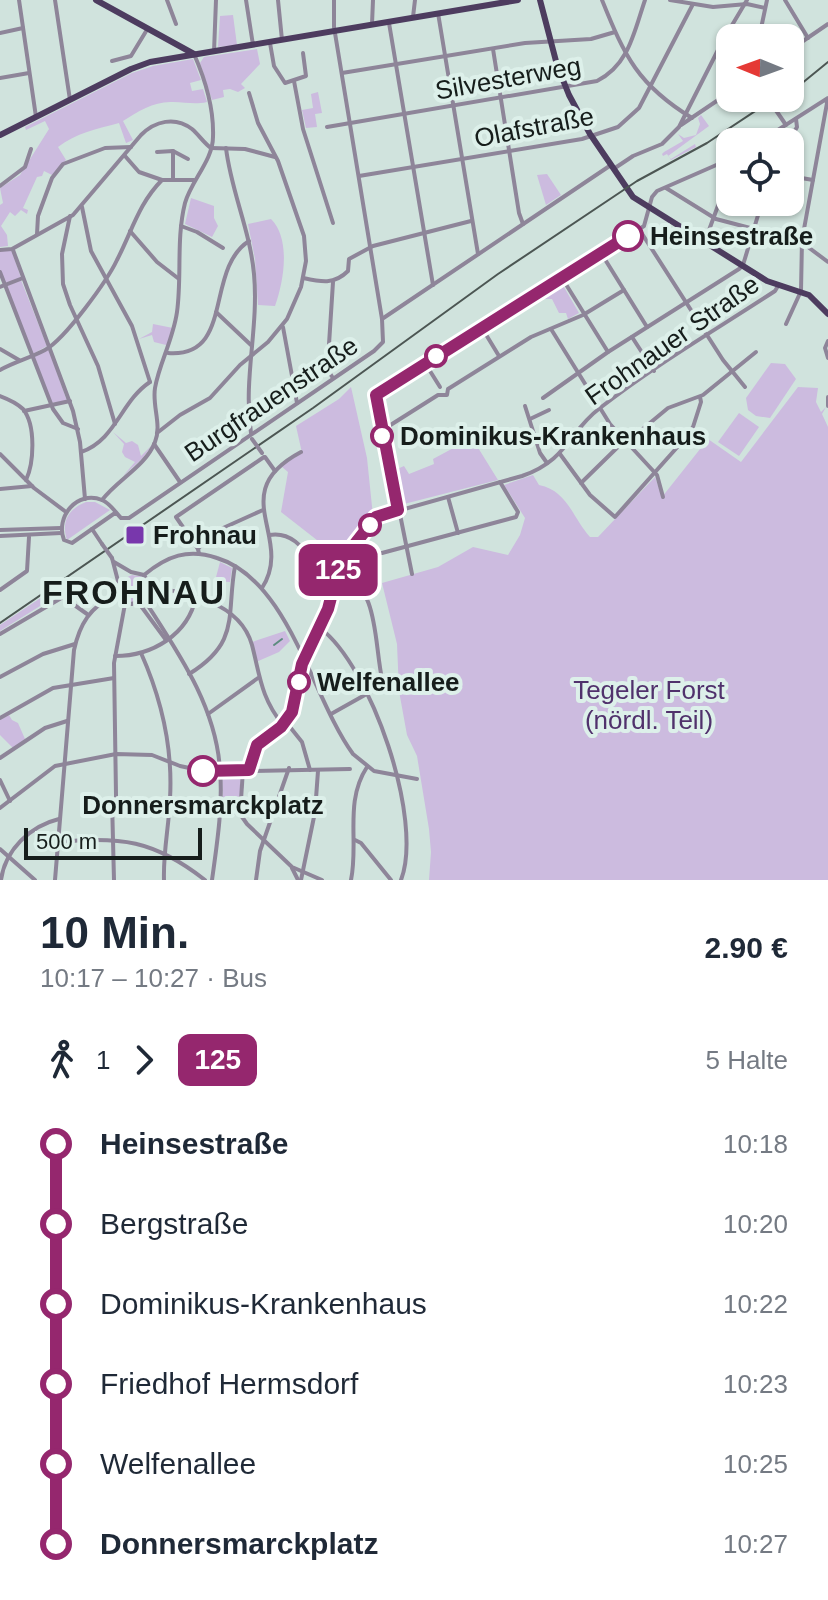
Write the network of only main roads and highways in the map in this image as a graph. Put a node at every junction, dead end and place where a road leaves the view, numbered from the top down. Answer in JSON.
{"nodes":[{"id":1,"x":96,"y":0,"type":"edge"},
{"id":2,"x":518,"y":0,"type":"edge"},
{"id":3,"x":540,"y":0,"type":"edge"},
{"id":4,"x":474,"y":5,"type":"edge"},
{"id":5,"x":181,"y":46,"type":"junction"},
{"id":6,"x":194,"y":54,"type":"junction"},
{"id":7,"x":180,"y":57,"type":"junction"},
{"id":8,"x":0,"y":135,"type":"edge"},
{"id":9,"x":828,"y":314,"type":"edge"}],
"edges":[{"from":1,"to":5,"type":"main road"},
{"from":2,"to":4,"type":"main road"},
{"from":3,"to":9,"type":"main road"},
{"from":4,"to":6,"type":"main road"},
{"from":5,"to":6,"type":"main road"},
{"from":5,"to":7,"type":"main road"},
{"from":6,"to":7,"type":"main road"},
{"from":7,"to":8,"type":"main road"}]}
